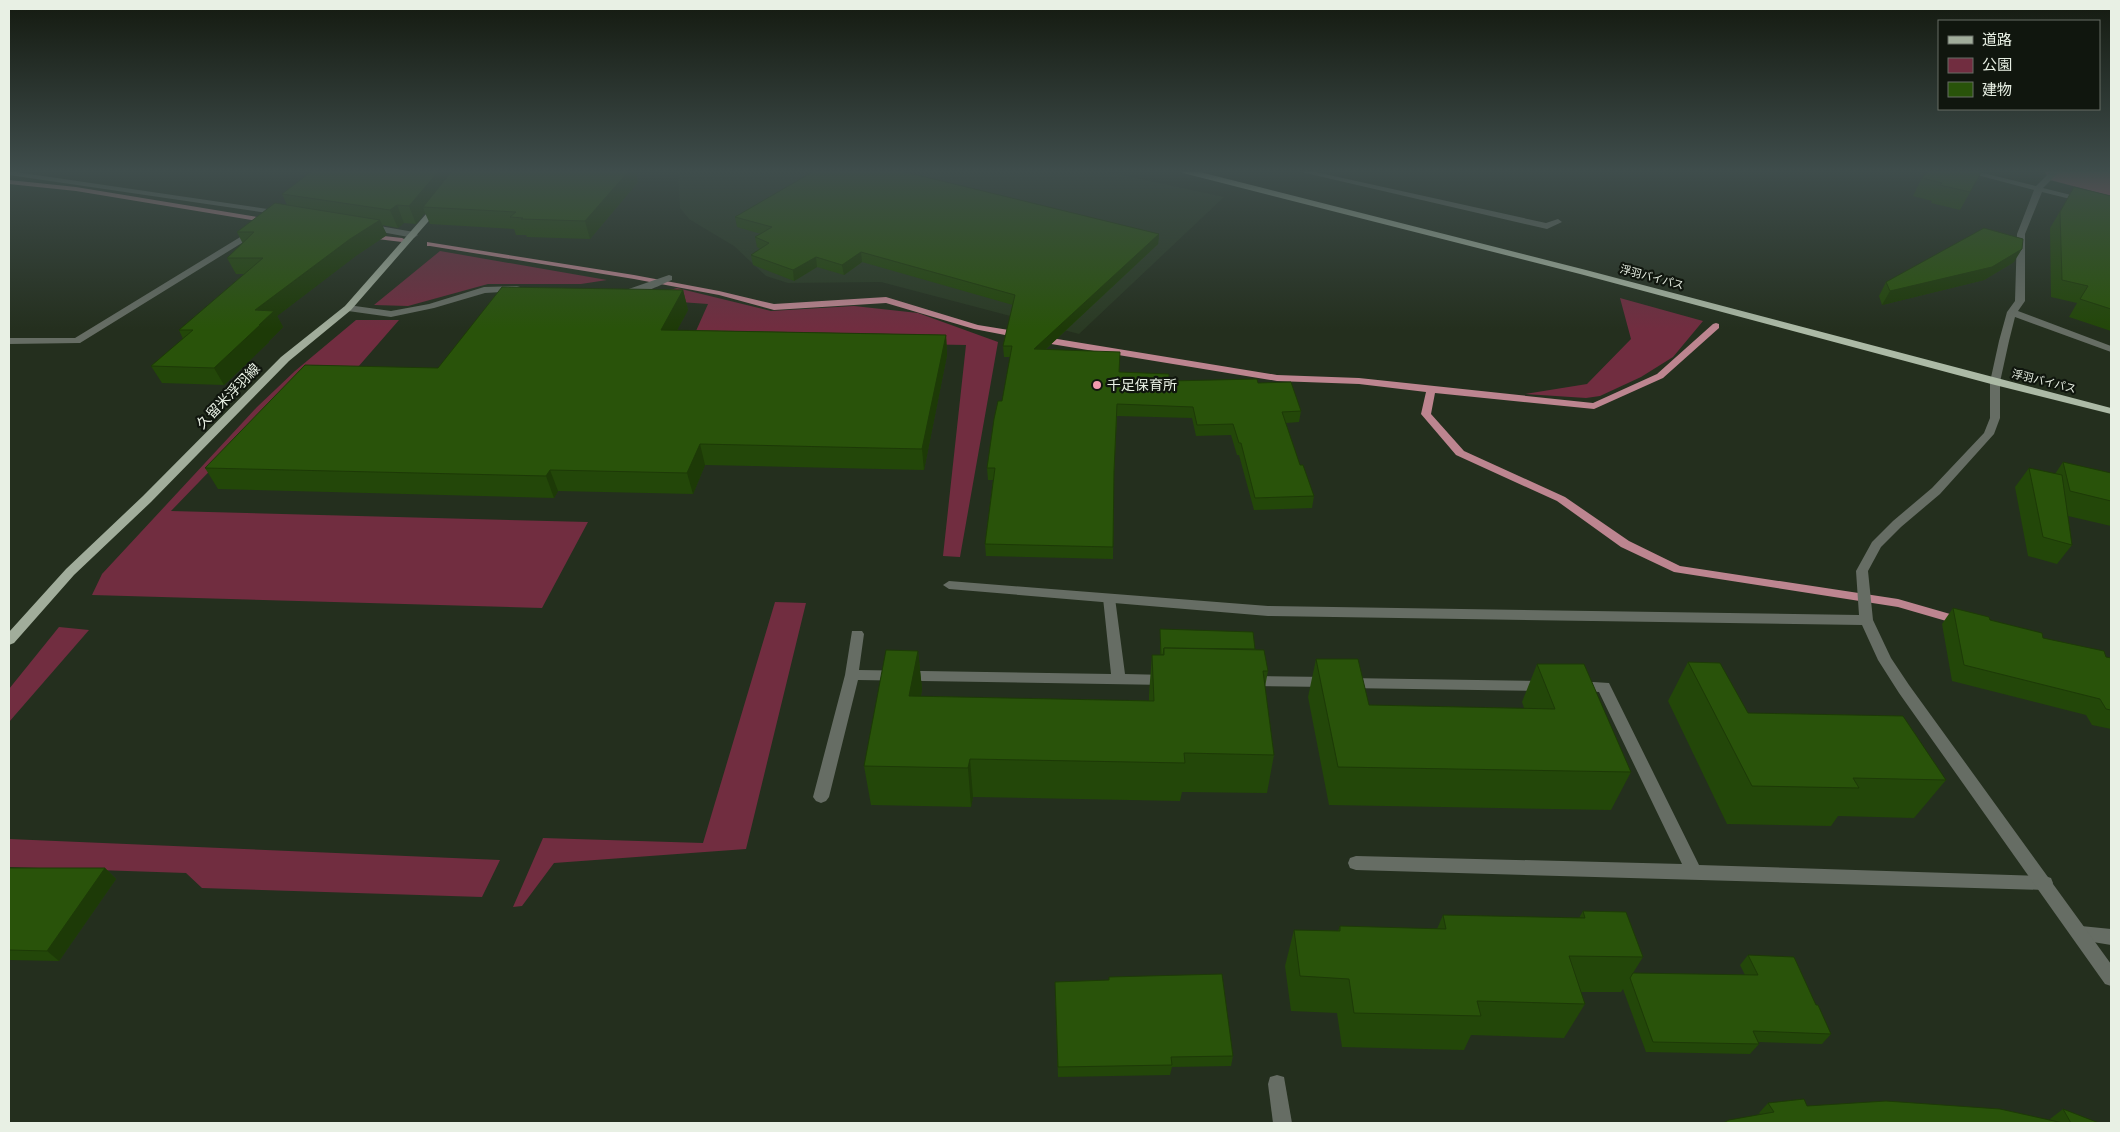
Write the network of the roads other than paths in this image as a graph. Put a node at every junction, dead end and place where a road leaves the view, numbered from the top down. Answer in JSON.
{"nodes":[{"id":1,"x":265,"y":224,"type":"edge"},
{"id":2,"x":423,"y":224,"type":"edge"},
{"id":3,"x":1389,"y":224,"type":"edge"},
{"id":4,"x":1537,"y":224,"type":"edge"},
{"id":5,"x":1553,"y":224,"type":"edge"},
{"id":6,"x":2025,"y":224,"type":"edge"},
{"id":7,"x":356,"y":226,"type":"edge"},
{"id":8,"x":414,"y":235,"type":"junction"},
{"id":9,"x":669,"y":278,"type":"dead end"},
{"id":10,"x":526,"y":288,"type":"edge"},
{"id":11,"x":613,"y":291,"type":"edge"},
{"id":12,"x":348,"y":308,"type":"junction"},
{"id":13,"x":2012,"y":312,"type":"junction"},
{"id":14,"x":9,"y":341,"type":"edge"},
{"id":15,"x":2111,"y":349,"type":"edge"},
{"id":16,"x":1994,"y":382,"type":"junction"},
{"id":17,"x":2111,"y":411,"type":"edge"},
{"id":18,"x":949,"y":585,"type":"dead end"},
{"id":19,"x":1109,"y":598,"type":"junction"},
{"id":20,"x":1866,"y":620,"type":"junction"},
{"id":21,"x":857,"y":634,"type":"dead end"},
{"id":22,"x":9,"y":640,"type":"edge"},
{"id":23,"x":852,"y":675,"type":"junction"},
{"id":24,"x":1118,"y":679,"type":"junction"},
{"id":25,"x":1177,"y":680,"type":"edge"},
{"id":26,"x":1235,"y":681,"type":"edge"},
{"id":27,"x":821,"y":797,"type":"dead end"},
{"id":28,"x":1356,"y":863,"type":"dead end"},
{"id":29,"x":1694,"y":872,"type":"junction"},
{"id":30,"x":2045,"y":883,"type":"junction"},
{"id":31,"x":2081,"y":934,"type":"junction"},
{"id":32,"x":2111,"y":937,"type":"edge"},
{"id":33,"x":2111,"y":978,"type":"edge"},
{"id":34,"x":1277,"y":1084,"type":"dead end"},
{"id":35,"x":1283,"y":1123,"type":"edge"}],
"edges":[{"from":1,"to":14,"type":"street"},
{"from":2,"to":8,"type":"main road","name":"久留米浮羽線"},
{"from":3,"to":16,"type":"highway","name":"浮羽バイパス"},
{"from":4,"to":5,"type":"street"},
{"from":6,"to":13,"type":"street"},
{"from":7,"to":8,"type":"street"},
{"from":8,"to":12,"type":"main road","name":"久留米浮羽線"},
{"from":9,"to":11,"type":"street"},
{"from":10,"to":12,"type":"street"},
{"from":12,"to":22,"type":"main road","name":"久留米浮羽線"},
{"from":13,"to":15,"type":"street"},
{"from":13,"to":16,"type":"street"},
{"from":16,"to":17,"type":"highway","name":"浮羽バイパス"},
{"from":16,"to":20,"type":"street"},
{"from":18,"to":19,"type":"street"},
{"from":19,"to":20,"type":"street"},
{"from":19,"to":24,"type":"street"},
{"from":20,"to":30,"type":"street"},
{"from":21,"to":23,"type":"street"},
{"from":23,"to":24,"type":"street"},
{"from":23,"to":27,"type":"street"},
{"from":24,"to":25,"type":"street"},
{"from":26,"to":29,"type":"street"},
{"from":28,"to":29,"type":"street"},
{"from":29,"to":30,"type":"street"},
{"from":30,"to":31,"type":"street"},
{"from":31,"to":32,"type":"street"},
{"from":31,"to":33,"type":"street"},
{"from":34,"to":35,"type":"street"}]}
